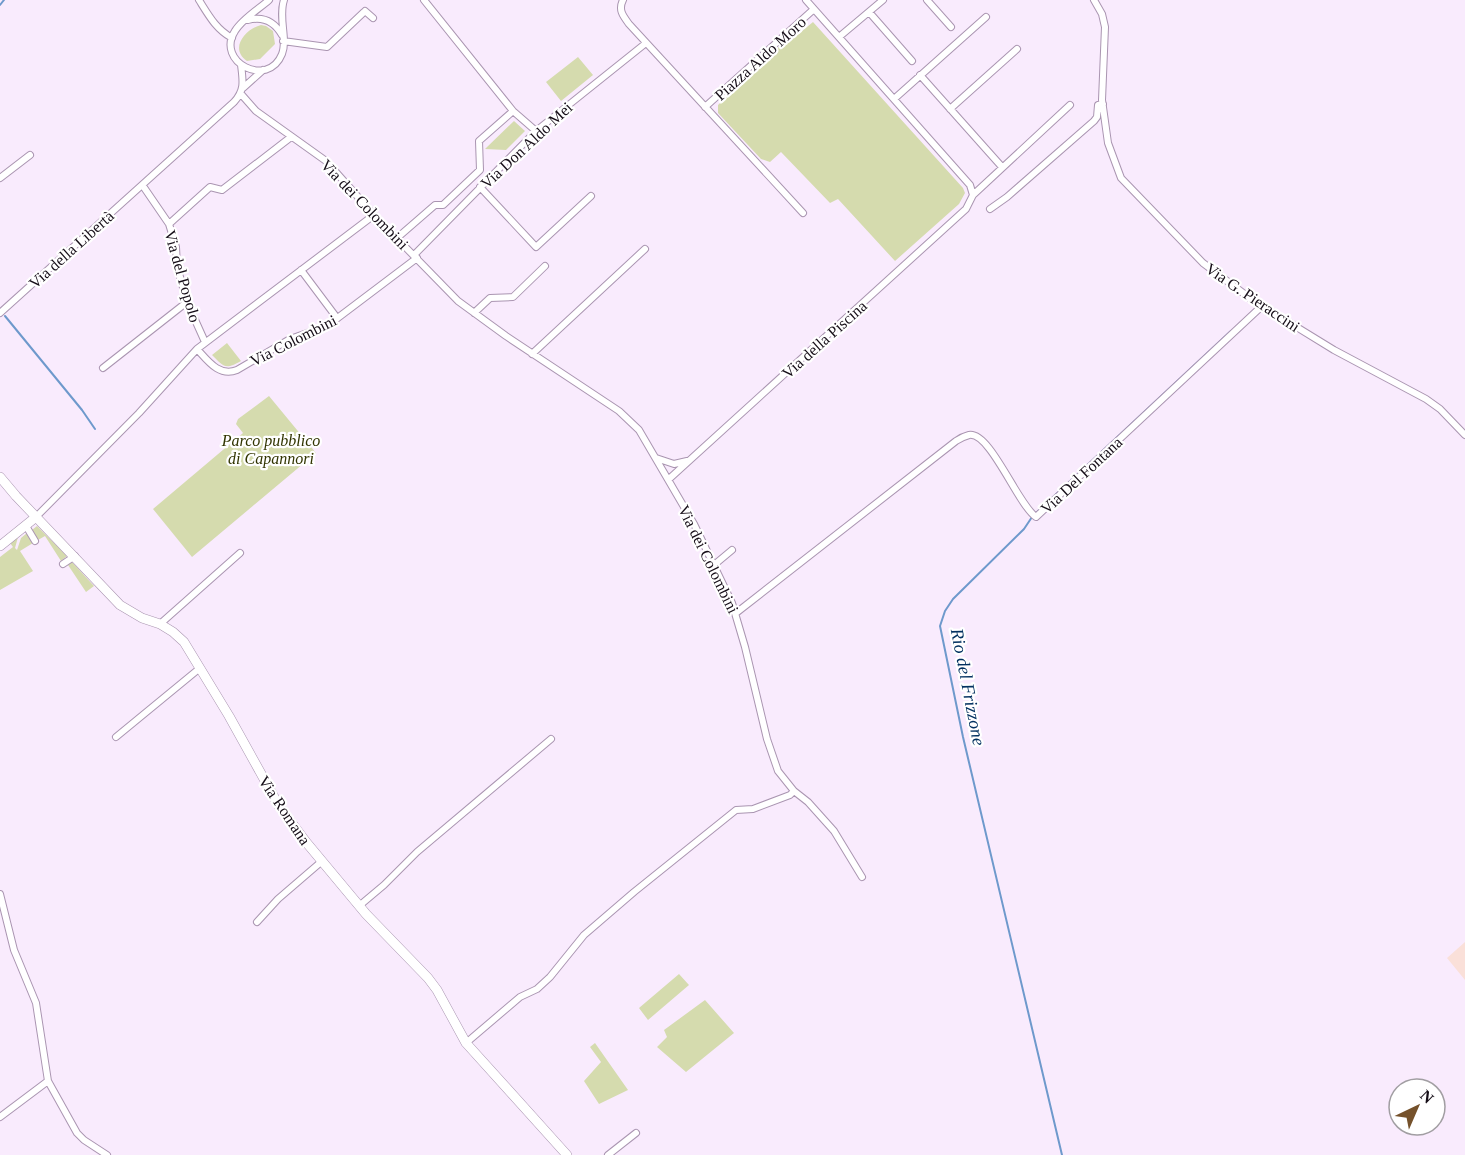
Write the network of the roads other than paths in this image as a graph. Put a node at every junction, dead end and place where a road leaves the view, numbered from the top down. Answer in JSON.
{"nodes":[{"id":1,"x":199,"y":0,"type":"edge"},
{"id":2,"x":269,"y":0,"type":"edge"},
{"id":3,"x":284,"y":0,"type":"edge"},
{"id":4,"x":424,"y":0,"type":"edge"},
{"id":5,"x":622,"y":0,"type":"edge"},
{"id":6,"x":806,"y":0,"type":"edge"},
{"id":7,"x":883,"y":0,"type":"edge"},
{"id":8,"x":927,"y":0,"type":"edge"},
{"id":9,"x":1094,"y":0,"type":"edge"},
{"id":10,"x":814,"y":9,"type":"junction"},
{"id":11,"x":869,"y":12,"type":"junction"},
{"id":12,"x":986,"y":17,"type":"dead end"},
{"id":13,"x":373,"y":18,"type":"dead end"},
{"id":14,"x":246,"y":20,"type":"junction"},
{"id":15,"x":951,"y":27,"type":"dead end"},
{"id":16,"x":839,"y":37,"type":"junction"},
{"id":17,"x":232,"y":38,"type":"junction"},
{"id":18,"x":283,"y":38,"type":"junction"},
{"id":19,"x":646,"y":43,"type":"junction"},
{"id":20,"x":1017,"y":49,"type":"dead end"},
{"id":21,"x":912,"y":61,"type":"dead end"},
{"id":22,"x":241,"y":65,"type":"junction"},
{"id":23,"x":263,"y":70,"type":"junction"},
{"id":24,"x":920,"y":75,"type":"junction"},
{"id":25,"x":242,"y":91,"type":"junction"},
{"id":26,"x":894,"y":99,"type":"junction"},
{"id":27,"x":1103,"y":104,"type":"junction"},
{"id":28,"x":1070,"y":105,"type":"dead end"},
{"id":29,"x":705,"y":108,"type":"junction"},
{"id":30,"x":950,"y":108,"type":"junction"},
{"id":31,"x":513,"y":111,"type":"junction"},
{"id":32,"x":537,"y":131,"type":"junction"},
{"id":33,"x":291,"y":137,"type":"junction"},
{"id":34,"x":30,"y":155,"type":"dead end"},
{"id":35,"x":1002,"y":167,"type":"junction"},
{"id":36,"x":0,"y":178,"type":"edge"},
{"id":37,"x":143,"y":186,"type":"junction"},
{"id":38,"x":480,"y":187,"type":"junction"},
{"id":39,"x":973,"y":195,"type":"junction"},
{"id":40,"x":591,"y":196,"type":"dead end"},
{"id":41,"x":990,"y":209,"type":"dead end"},
{"id":42,"x":803,"y":213,"type":"dead end"},
{"id":43,"x":374,"y":215,"type":"junction"},
{"id":44,"x":169,"y":224,"type":"junction"},
{"id":45,"x":397,"y":238,"type":"junction"},
{"id":46,"x":645,"y":249,"type":"dead end"},
{"id":47,"x":415,"y":256,"type":"junction"},
{"id":48,"x":545,"y":266,"type":"dead end"},
{"id":49,"x":301,"y":270,"type":"junction"},
{"id":50,"x":187,"y":302,"type":"junction"},
{"id":51,"x":1262,"y":306,"type":"junction"},
{"id":52,"x":0,"y":313,"type":"edge"},
{"id":53,"x":474,"y":313,"type":"junction"},
{"id":54,"x":337,"y":318,"type":"junction"},
{"id":55,"x":205,"y":342,"type":"junction"},
{"id":56,"x":197,"y":349,"type":"junction"},
{"id":57,"x":532,"y":354,"type":"junction"},
{"id":58,"x":103,"y":368,"type":"dead end"},
{"id":59,"x":1465,"y":435,"type":"edge"},
{"id":60,"x":695,"y":456,"type":"junction"},
{"id":61,"x":655,"y":457,"type":"junction"},
{"id":62,"x":0,"y":477,"type":"edge"},
{"id":63,"x":669,"y":479,"type":"junction"},
{"id":64,"x":36,"y":518,"type":"junction"},
{"id":65,"x":26,"y":526,"type":"junction"},
{"id":66,"x":35,"y":541,"type":"dead end"},
{"id":67,"x":0,"y":546,"type":"edge"},
{"id":68,"x":732,"y":550,"type":"dead end"},
{"id":69,"x":240,"y":553,"type":"dead end"},
{"id":70,"x":75,"y":556,"type":"junction"},
{"id":71,"x":63,"y":564,"type":"dead end"},
{"id":72,"x":714,"y":565,"type":"junction"},
{"id":73,"x":736,"y":614,"type":"junction"},
{"id":74,"x":160,"y":624,"type":"junction"},
{"id":75,"x":200,"y":668,"type":"junction"},
{"id":76,"x":116,"y":736,"type":"dead end"},
{"id":77,"x":551,"y":739,"type":"dead end"},
{"id":78,"x":794,"y":791,"type":"junction"},
{"id":79,"x":321,"y":862,"type":"junction"},
{"id":80,"x":862,"y":877,"type":"dead end"},
{"id":81,"x":0,"y":894,"type":"edge"},
{"id":82,"x":359,"y":906,"type":"junction"},
{"id":83,"x":257,"y":922,"type":"dead end"},
{"id":84,"x":466,"y":1043,"type":"junction"},
{"id":85,"x":48,"y":1081,"type":"junction"},
{"id":86,"x":0,"y":1117,"type":"edge"},
{"id":87,"x":636,"y":1133,"type":"dead end"},
{"id":88,"x":107,"y":1155,"type":"edge"},
{"id":89,"x":567,"y":1155,"type":"edge"},
{"id":90,"x":608,"y":1155,"type":"edge"}],
"edges":[{"from":1,"to":17,"type":"street"},
{"from":2,"to":14,"type":"street"},
{"from":3,"to":18,"type":"street"},
{"from":4,"to":31,"type":"street"},
{"from":5,"to":19,"type":"street","name":"Piazza Aldo Moro"},
{"from":6,"to":10,"type":"street"},
{"from":7,"to":11,"type":"street"},
{"from":8,"to":15,"type":"street"},
{"from":9,"to":27,"type":"street","name":"Via G. Pieraccini"},
{"from":10,"to":16,"type":"street"},
{"from":10,"to":29,"type":"street","name":"Piazza Aldo Moro"},
{"from":11,"to":16,"type":"street"},
{"from":11,"to":21,"type":"street"},
{"from":12,"to":24,"type":"street"},
{"from":13,"to":18,"type":"street"},
{"from":14,"to":17,"type":"street"},
{"from":14,"to":18,"type":"street"},
{"from":16,"to":26,"type":"street"},
{"from":17,"to":22,"type":"street"},
{"from":18,"to":23,"type":"street"},
{"from":19,"to":29,"type":"street","name":"Piazza Aldo Moro"},
{"from":19,"to":32,"type":"street","name":"Via Don Aldo Mei"},
{"from":20,"to":30,"type":"street"},
{"from":22,"to":23,"type":"street"},
{"from":22,"to":25,"type":"street"},
{"from":23,"to":25,"type":"street"},
{"from":24,"to":26,"type":"street"},
{"from":24,"to":30,"type":"street"},
{"from":25,"to":33,"type":"street","name":"Via dei Colombini"},
{"from":25,"to":37,"type":"street"},
{"from":26,"to":39,"type":"street"},
{"from":27,"to":41,"type":"street"},
{"from":27,"to":51,"type":"street","name":"Via G. Pieraccini"},
{"from":28,"to":35,"type":"street","name":"Via della Piscina"},
{"from":29,"to":42,"type":"street","name":"Piazza Aldo Moro"},
{"from":30,"to":35,"type":"street"},
{"from":31,"to":32,"type":"street"},
{"from":31,"to":45,"type":"street"},
{"from":32,"to":38,"type":"street","name":"Via Don Aldo Mei"},
{"from":33,"to":43,"type":"street","name":"Via dei Colombini"},
{"from":33,"to":44,"type":"street"},
{"from":34,"to":36,"type":"street"},
{"from":35,"to":39,"type":"street","name":"Via della Piscina"},
{"from":37,"to":44,"type":"street","name":"Via del Popolo"},
{"from":37,"to":52,"type":"street","name":"Via della Libertà"},
{"from":38,"to":40,"type":"street"},
{"from":38,"to":47,"type":"street","name":"Via Don Aldo Mei"},
{"from":39,"to":60,"type":"street","name":"Via della Piscina"},
{"from":43,"to":45,"type":"street","name":"Via dei Colombini"},
{"from":43,"to":49,"type":"street"},
{"from":44,"to":50,"type":"street","name":"Via del Popolo"},
{"from":45,"to":47,"type":"street","name":"Via dei Colombini"},
{"from":46,"to":57,"type":"street"},
{"from":47,"to":53,"type":"street","name":"Via dei Colombini"},
{"from":47,"to":54,"type":"street","name":"Via Colombini"},
{"from":48,"to":53,"type":"street"},
{"from":49,"to":54,"type":"street"},
{"from":49,"to":55,"type":"street"},
{"from":50,"to":55,"type":"street","name":"Via del Popolo"},
{"from":50,"to":58,"type":"street"},
{"from":51,"to":59,"type":"street","name":"Via G. Pieraccini"},
{"from":51,"to":73,"type":"street","name":"Via Del Fontana"},
{"from":53,"to":57,"type":"street","name":"Via dei Colombini"},
{"from":54,"to":56,"type":"street","name":"Via Colombini"},
{"from":55,"to":56,"type":"street","name":"Via del Popolo"},
{"from":56,"to":64,"type":"street","name":"Via del Popolo"},
{"from":57,"to":61,"type":"street","name":"Via dei Colombini"},
{"from":60,"to":61,"type":"street"},
{"from":60,"to":63,"type":"street","name":"Via della Piscina"},
{"from":61,"to":63,"type":"street","name":"Via dei Colombini"},
{"from":62,"to":64,"type":"street","name":"Via Romana"},
{"from":63,"to":72,"type":"street","name":"Via dei Colombini"},
{"from":64,"to":65,"type":"street"},
{"from":64,"to":70,"type":"street","name":"Via Romana"},
{"from":65,"to":66,"type":"street"},
{"from":65,"to":67,"type":"street"},
{"from":68,"to":72,"type":"street"},
{"from":69,"to":74,"type":"street"},
{"from":70,"to":71,"type":"street"},
{"from":70,"to":74,"type":"street","name":"Via Romana"},
{"from":72,"to":73,"type":"street","name":"Via dei Colombini"},
{"from":73,"to":78,"type":"street","name":"Via dei Colombini"},
{"from":74,"to":75,"type":"street","name":"Via Romana"},
{"from":75,"to":76,"type":"street"},
{"from":75,"to":79,"type":"street","name":"Via Romana"},
{"from":77,"to":82,"type":"street"},
{"from":78,"to":80,"type":"street","name":"Via dei Colombini"},
{"from":78,"to":84,"type":"street"},
{"from":79,"to":82,"type":"street","name":"Via Romana"},
{"from":79,"to":83,"type":"street"},
{"from":81,"to":85,"type":"street"},
{"from":82,"to":84,"type":"street","name":"Via Romana"},
{"from":84,"to":89,"type":"street","name":"Via Romana"},
{"from":85,"to":86,"type":"street"},
{"from":85,"to":88,"type":"street"},
{"from":87,"to":90,"type":"street"}]}
